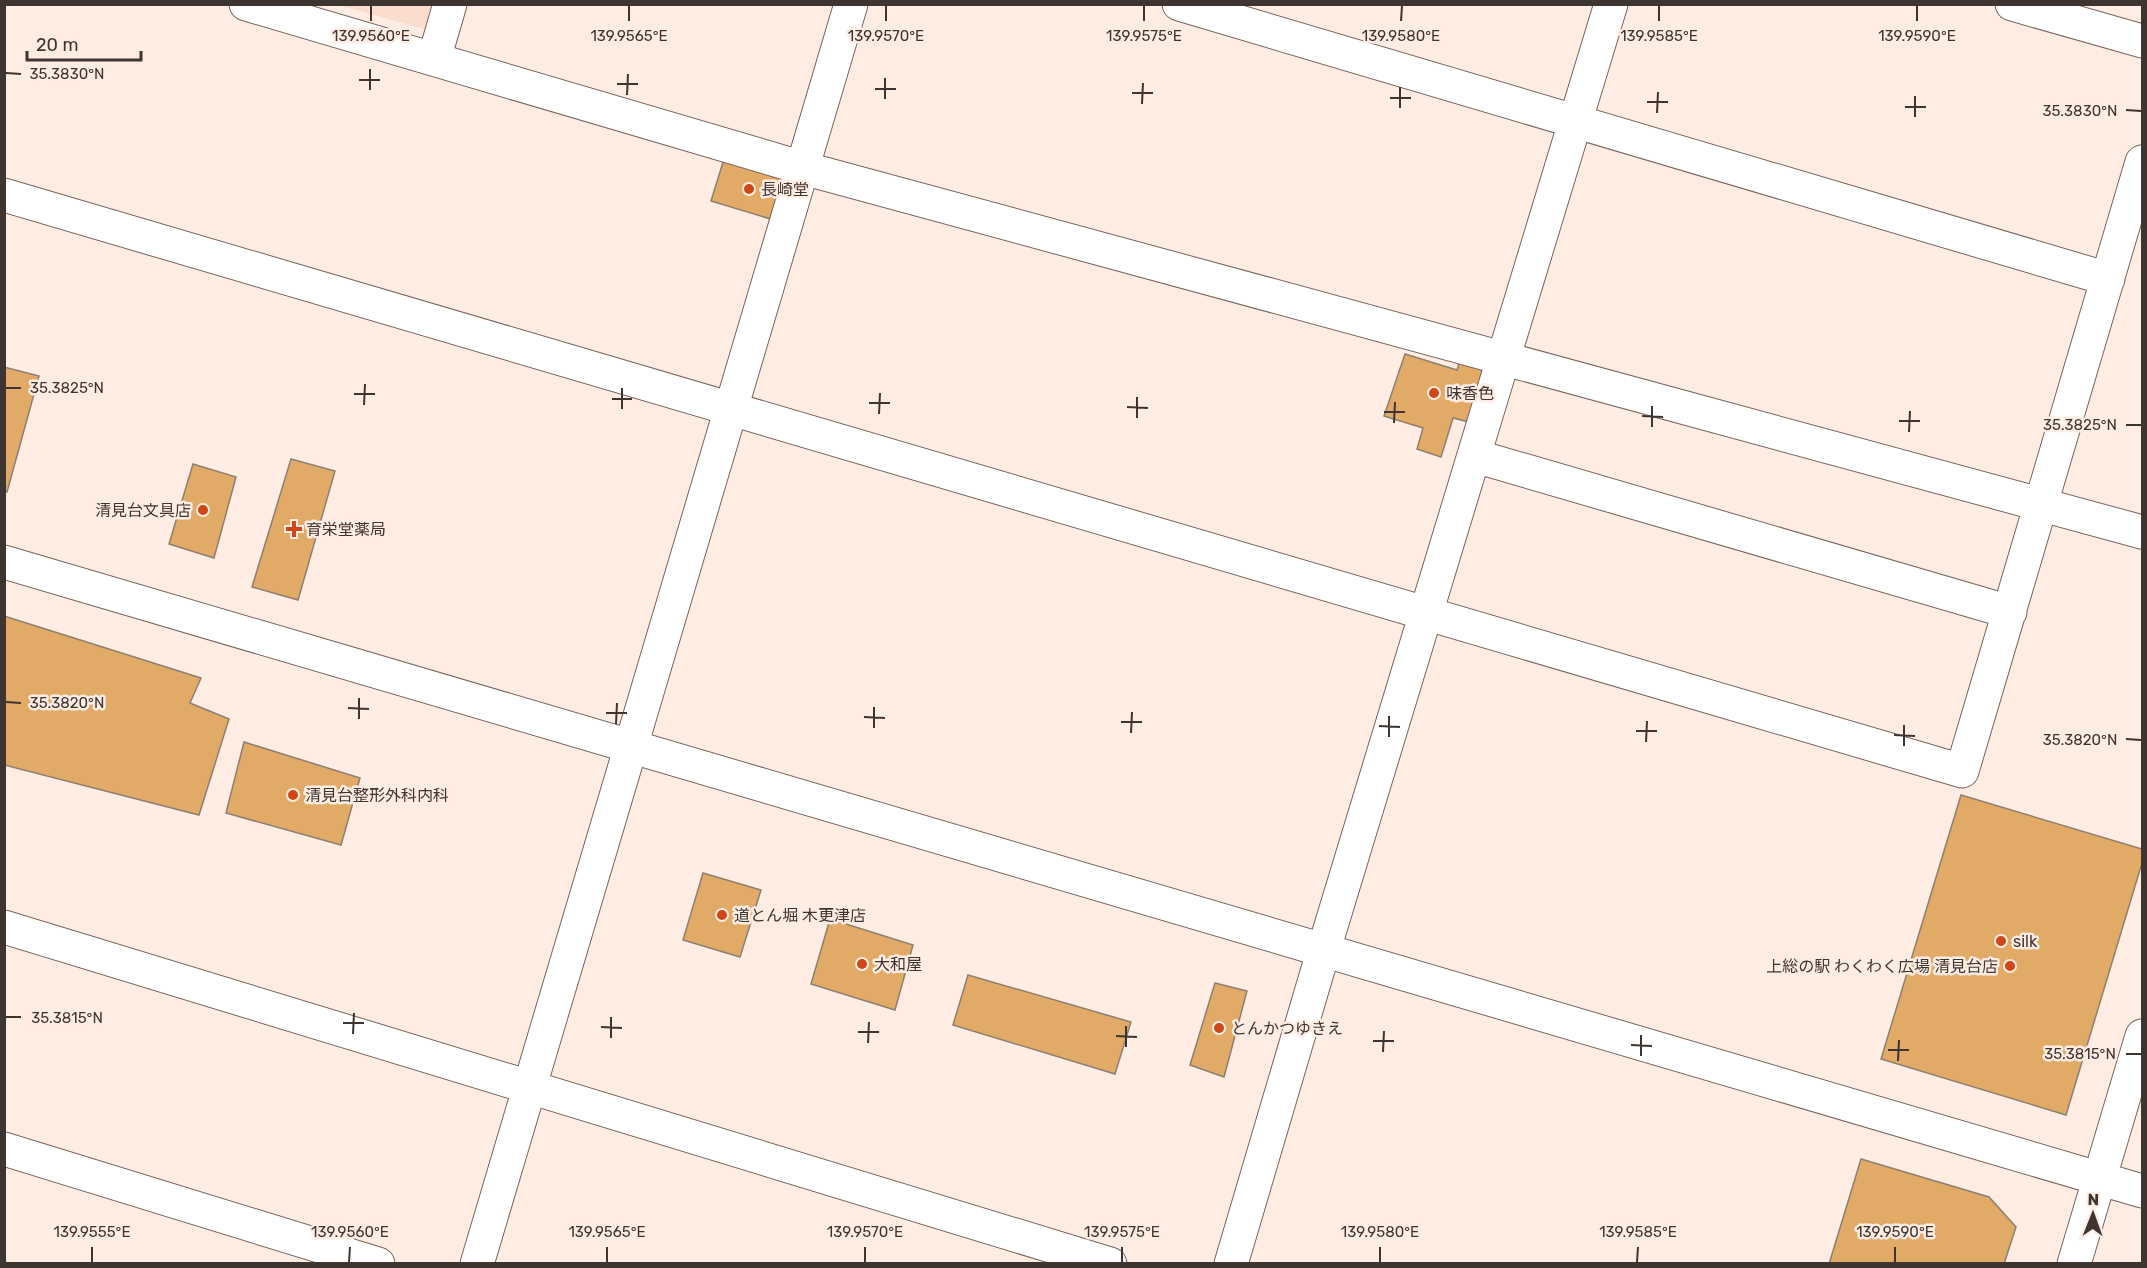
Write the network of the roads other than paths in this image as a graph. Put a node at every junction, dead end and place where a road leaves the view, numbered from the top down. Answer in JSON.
{"nodes":[{"id":1,"x":246,"y":4,"type":"edge"},
{"id":2,"x":450,"y":4,"type":"edge"},
{"id":3,"x":851,"y":4,"type":"edge"},
{"id":4,"x":1179,"y":4,"type":"edge"},
{"id":5,"x":1611,"y":4,"type":"edge"},
{"id":6,"x":2012,"y":4,"type":"edge"},
{"id":7,"x":2142,"y":40,"type":"edge"},
{"id":8,"x":434,"y":59,"type":"junction"},
{"id":9,"x":1576,"y":122,"type":"junction"},
{"id":10,"x":2142,"y":162,"type":"edge"},
{"id":11,"x":803,"y":168,"type":"junction"},
{"id":12,"x":4,"y":195,"type":"edge"},
{"id":13,"x":2108,"y":279,"type":"junction"},
{"id":14,"x":1505,"y":357,"type":"junction"},
{"id":15,"x":731,"y":409,"type":"junction"},
{"id":16,"x":1475,"y":456,"type":"junction"},
{"id":17,"x":2043,"y":503,"type":"junction"},
{"id":18,"x":2142,"y":532,"type":"edge"},
{"id":19,"x":4,"y":562,"type":"edge"},
{"id":20,"x":2010,"y":612,"type":"junction"},
{"id":21,"x":1428,"y":614,"type":"junction"},
{"id":22,"x":631,"y":746,"type":"junction"},
{"id":23,"x":4,"y":927,"type":"edge"},
{"id":24,"x":1324,"y":949,"type":"junction"},
{"id":25,"x":2142,"y":1035,"type":"edge"},
{"id":26,"x":530,"y":1087,"type":"junction"},
{"id":27,"x":4,"y":1149,"type":"edge"},
{"id":28,"x":2100,"y":1179,"type":"junction"},
{"id":29,"x":2142,"y":1191,"type":"edge"},
{"id":30,"x":291,"y":1251,"type":"edge"},
{"id":31,"x":378,"y":1263,"type":"edge"},
{"id":32,"x":477,"y":1263,"type":"edge"},
{"id":33,"x":1110,"y":1263,"type":"edge"},
{"id":34,"x":1232,"y":1263,"type":"edge"},
{"id":35,"x":2074,"y":1263,"type":"edge"}],
"edges":[{"from":1,"to":8,"type":"street"},
{"from":2,"to":8,"type":"street"},
{"from":3,"to":11,"type":"street"},
{"from":4,"to":9,"type":"street"},
{"from":5,"to":9,"type":"street"},
{"from":6,"to":7,"type":"street"},
{"from":8,"to":11,"type":"street"},
{"from":9,"to":13,"type":"street"},
{"from":9,"to":14,"type":"street"},
{"from":10,"to":13,"type":"street"},
{"from":11,"to":14,"type":"street"},
{"from":11,"to":15,"type":"street"},
{"from":12,"to":15,"type":"street"},
{"from":13,"to":17,"type":"street"},
{"from":14,"to":16,"type":"street"},
{"from":14,"to":17,"type":"street"},
{"from":15,"to":21,"type":"street"},
{"from":15,"to":22,"type":"street"},
{"from":16,"to":20,"type":"street"},
{"from":16,"to":21,"type":"street"},
{"from":17,"to":18,"type":"street"},
{"from":17,"to":20,"type":"street"},
{"from":19,"to":22,"type":"street"},
{"from":20,"to":21,"type":"street"},
{"from":21,"to":24,"type":"street"},
{"from":22,"to":24,"type":"street"},
{"from":22,"to":26,"type":"street"},
{"from":23,"to":26,"type":"street"},
{"from":24,"to":28,"type":"street"},
{"from":24,"to":34,"type":"street"},
{"from":25,"to":28,"type":"street"},
{"from":26,"to":32,"type":"street"},
{"from":26,"to":33,"type":"street"},
{"from":27,"to":30,"type":"street"},
{"from":28,"to":29,"type":"street"},
{"from":28,"to":35,"type":"street"},
{"from":30,"to":31,"type":"street"}]}
